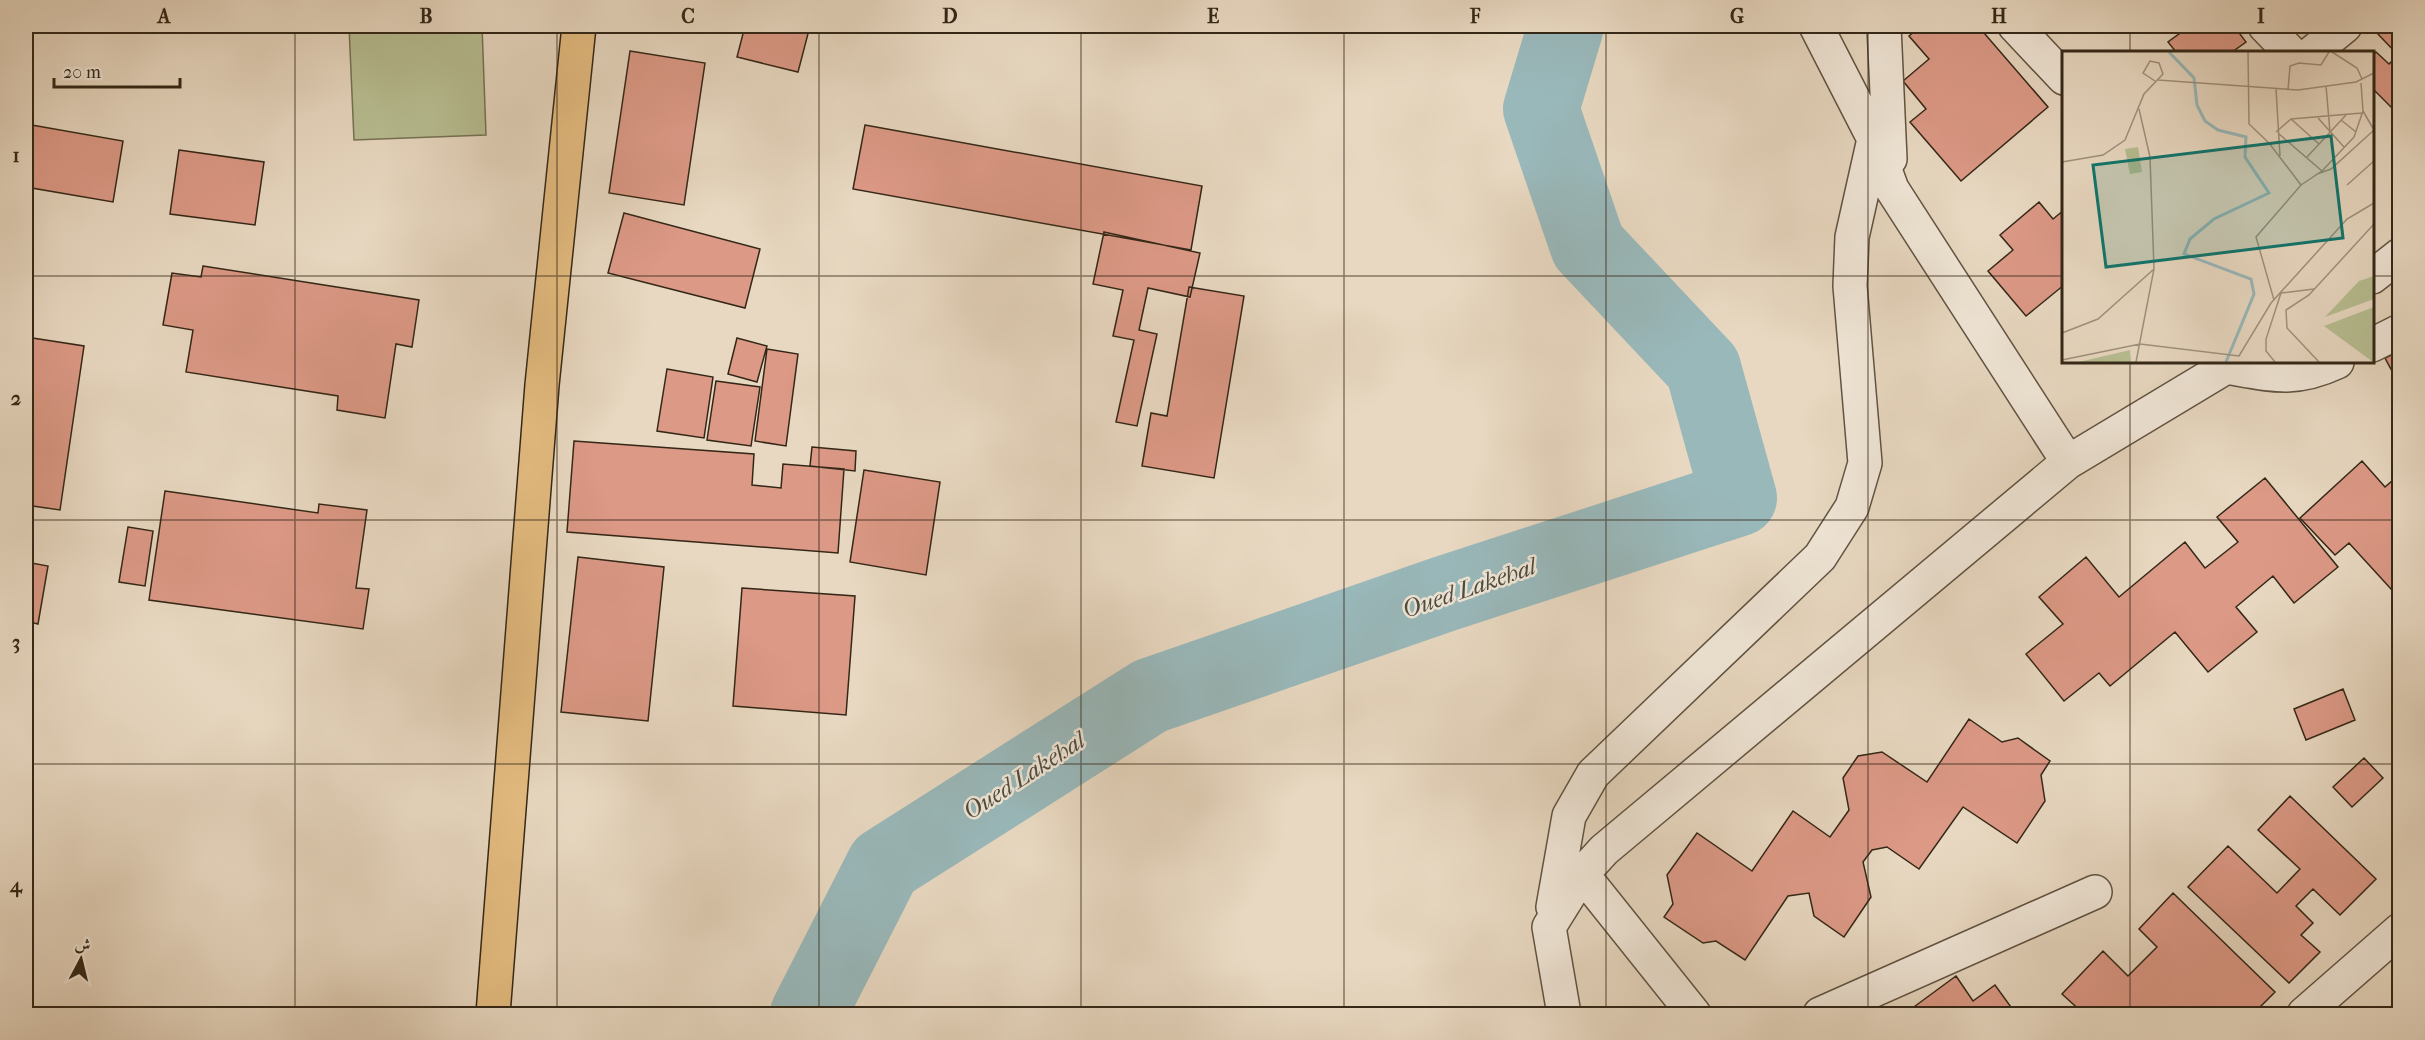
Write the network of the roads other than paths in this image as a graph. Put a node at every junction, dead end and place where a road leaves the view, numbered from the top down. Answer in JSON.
{"nodes":[{"id":1,"x":579,"y":26,"type":"edge"},
{"id":2,"x":1816,"y":26,"type":"edge"},
{"id":3,"x":1884,"y":26,"type":"edge"},
{"id":4,"x":2015,"y":26,"type":"edge"},
{"id":5,"x":2265,"y":26,"type":"edge"},
{"id":6,"x":2345,"y":26,"type":"edge"},
{"id":7,"x":2288,"y":51,"type":"edge"},
{"id":8,"x":2314,"y":51,"type":"edge"},
{"id":9,"x":2062,"y":76,"type":"edge"},
{"id":10,"x":1874,"y":139,"type":"junction"},
{"id":11,"x":1892,"y":189,"type":"junction"},
{"id":12,"x":2400,"y":255,"type":"edge"},
{"id":13,"x":2374,"y":276,"type":"edge"},
{"id":14,"x":2400,"y":331,"type":"edge"},
{"id":15,"x":2374,"y":344,"type":"edge"},
{"id":16,"x":2335,"y":363,"type":"edge"},
{"id":17,"x":2233,"y":364,"type":"edge"},
{"id":18,"x":2068,"y":462,"type":"junction"},
{"id":19,"x":1582,"y":874,"type":"junction"},
{"id":20,"x":2095,"y":892,"type":"dead end"},
{"id":21,"x":1549,"y":927,"type":"junction"},
{"id":22,"x":2400,"y":930,"type":"edge"},
{"id":23,"x":494,"y":1014,"type":"edge"},
{"id":24,"x":1564,"y":1014,"type":"edge"},
{"id":25,"x":1694,"y":1014,"type":"edge"},
{"id":26,"x":1820,"y":1014,"type":"edge"},
{"id":27,"x":2304,"y":1014,"type":"edge"}],
"edges":[{"from":1,"to":23,"type":"main road"},
{"from":2,"to":10,"type":"street"},
{"from":3,"to":11,"type":"street"},
{"from":4,"to":9,"type":"street"},
{"from":5,"to":7,"type":"street"},
{"from":6,"to":8,"type":"street"},
{"from":10,"to":11,"type":"street"},
{"from":10,"to":21,"type":"street"},
{"from":11,"to":18,"type":"street"},
{"from":12,"to":13,"type":"street"},
{"from":14,"to":15,"type":"street"},
{"from":16,"to":17,"type":"street"},
{"from":17,"to":18,"type":"street"},
{"from":18,"to":19,"type":"street"},
{"from":19,"to":21,"type":"street"},
{"from":19,"to":25,"type":"street"},
{"from":20,"to":26,"type":"street"},
{"from":21,"to":24,"type":"street"},
{"from":22,"to":27,"type":"street"}]}
